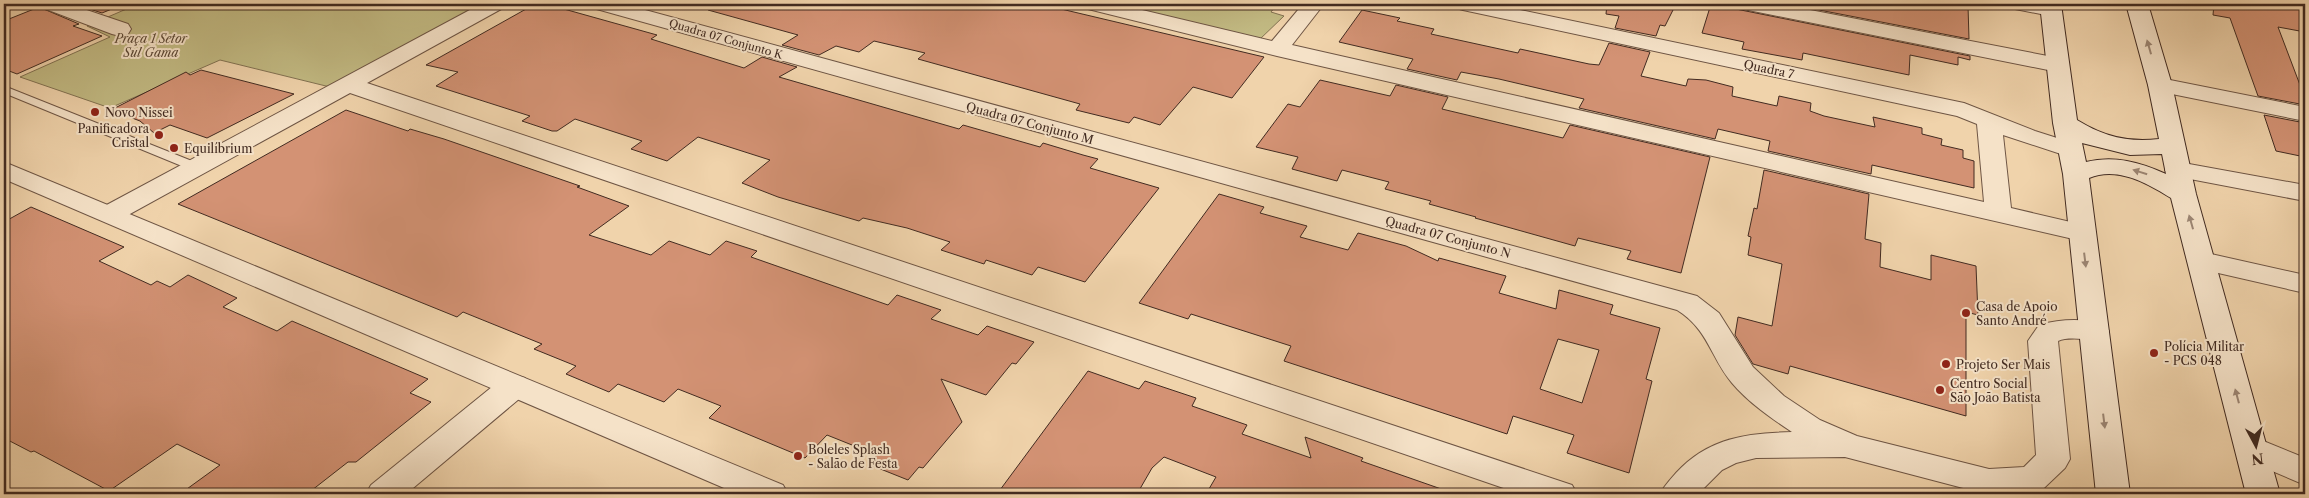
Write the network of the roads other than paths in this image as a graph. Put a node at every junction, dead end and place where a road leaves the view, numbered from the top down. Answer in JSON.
{"nodes":[{"id":1,"x":50,"y":4,"type":"edge"},
{"id":2,"x":496,"y":4,"type":"edge"},
{"id":3,"x":600,"y":4,"type":"edge"},
{"id":4,"x":1091,"y":4,"type":"edge"},
{"id":5,"x":1314,"y":4,"type":"edge"},
{"id":6,"x":1463,"y":4,"type":"edge"},
{"id":7,"x":1748,"y":4,"type":"edge"},
{"id":8,"x":2017,"y":4,"type":"edge"},
{"id":9,"x":2137,"y":4,"type":"edge"},
{"id":10,"x":1494,"y":7,"type":"edge"},
{"id":11,"x":2050,"y":7,"type":"edge"},
{"id":12,"x":120,"y":29,"type":"dead end"},
{"id":13,"x":1277,"y":49,"type":"junction"},
{"id":14,"x":2058,"y":65,"type":"junction"},
{"id":15,"x":851,"y":73,"type":"joint"},
{"id":16,"x":349,"y":85,"type":"junction"},
{"id":17,"x":2160,"y":85,"type":"junction"},
{"id":18,"x":4,"y":89,"type":"edge"},
{"id":19,"x":2305,"y":114,"type":"edge"},
{"id":20,"x":1990,"y":120,"type":"junction"},
{"id":21,"x":2065,"y":123,"type":"junction"},
{"id":22,"x":2073,"y":162,"type":"junction"},
{"id":23,"x":198,"y":168,"type":"junction"},
{"id":24,"x":2178,"y":169,"type":"junction"},
{"id":25,"x":4,"y":170,"type":"edge"},
{"id":26,"x":1208,"y":172,"type":"joint"},
{"id":27,"x":2305,"y":193,"type":"edge"},
{"id":28,"x":110,"y":214,"type":"junction"},
{"id":29,"x":1998,"y":214,"type":"junction"},
{"id":30,"x":2082,"y":233,"type":"junction"},
{"id":31,"x":2202,"y":261,"type":"junction"},
{"id":32,"x":2305,"y":284,"type":"edge"},
{"id":33,"x":2094,"y":331,"type":"junction"},
{"id":34,"x":514,"y":386,"type":"junction"},
{"id":35,"x":1849,"y":446,"type":"junction"},
{"id":36,"x":2251,"y":448,"type":"junction"},
{"id":37,"x":2305,"y":472,"type":"edge"},
{"id":38,"x":384,"y":494,"type":"edge"},
{"id":39,"x":771,"y":494,"type":"edge"},
{"id":40,"x":1560,"y":494,"type":"edge"},
{"id":41,"x":1677,"y":494,"type":"edge"},
{"id":42,"x":2113,"y":494,"type":"edge"},
{"id":43,"x":2263,"y":494,"type":"edge"}],
"edges":[{"from":1,"to":12,"type":"street"},
{"from":2,"to":16,"type":"street"},
{"from":3,"to":15,"type":"street","name":"Quadra 07 Conjunto K"},
{"from":4,"to":13,"type":"street"},
{"from":5,"to":13,"type":"street"},
{"from":6,"to":10,"type":"street","name":"Quadra 7"},
{"from":7,"to":14,"type":"street"},
{"from":8,"to":11,"type":"street"},
{"from":17,"to":9,"type":"street","one_way":true},
{"from":10,"to":20,"type":"street","name":"Quadra 7"},
{"from":11,"to":14,"type":"street"},
{"from":13,"to":29,"type":"street"},
{"from":14,"to":21,"type":"street"},
{"from":15,"to":26,"type":"street","name":"Quadra 07 Conjunto M"},
{"from":16,"to":23,"type":"street"},
{"from":16,"to":40,"type":"street"},
{"from":17,"to":19,"type":"street"},
{"from":17,"to":24,"type":"street"},
{"from":18,"to":23,"type":"lane"},
{"from":20,"to":22,"type":"street","name":"Quadra 7"},
{"from":20,"to":29,"type":"street"},
{"from":21,"to":22,"type":"street"},
{"from":21,"to":24,"type":"street"},
{"from":24,"to":22,"type":"street","one_way":true},
{"from":22,"to":30,"type":"street"},
{"from":23,"to":28,"type":"street"},
{"from":24,"to":27,"type":"street"},
{"from":31,"to":24,"type":"street","one_way":true},
{"from":25,"to":28,"type":"street"},
{"from":26,"to":35,"type":"street","name":"Quadra 07 Conjunto N"},
{"from":28,"to":34,"type":"street"},
{"from":29,"to":30,"type":"street"},
{"from":30,"to":33,"type":"street","one_way":true},
{"from":31,"to":32,"type":"street"},
{"from":36,"to":31,"type":"street","one_way":true},
{"from":33,"to":35,"type":"street"},
{"from":33,"to":42,"type":"street","one_way":true},
{"from":34,"to":38,"type":"street"},
{"from":34,"to":39,"type":"street"},
{"from":35,"to":41,"type":"street"},
{"from":36,"to":37,"type":"street"},
{"from":36,"to":43,"type":"street"}]}
